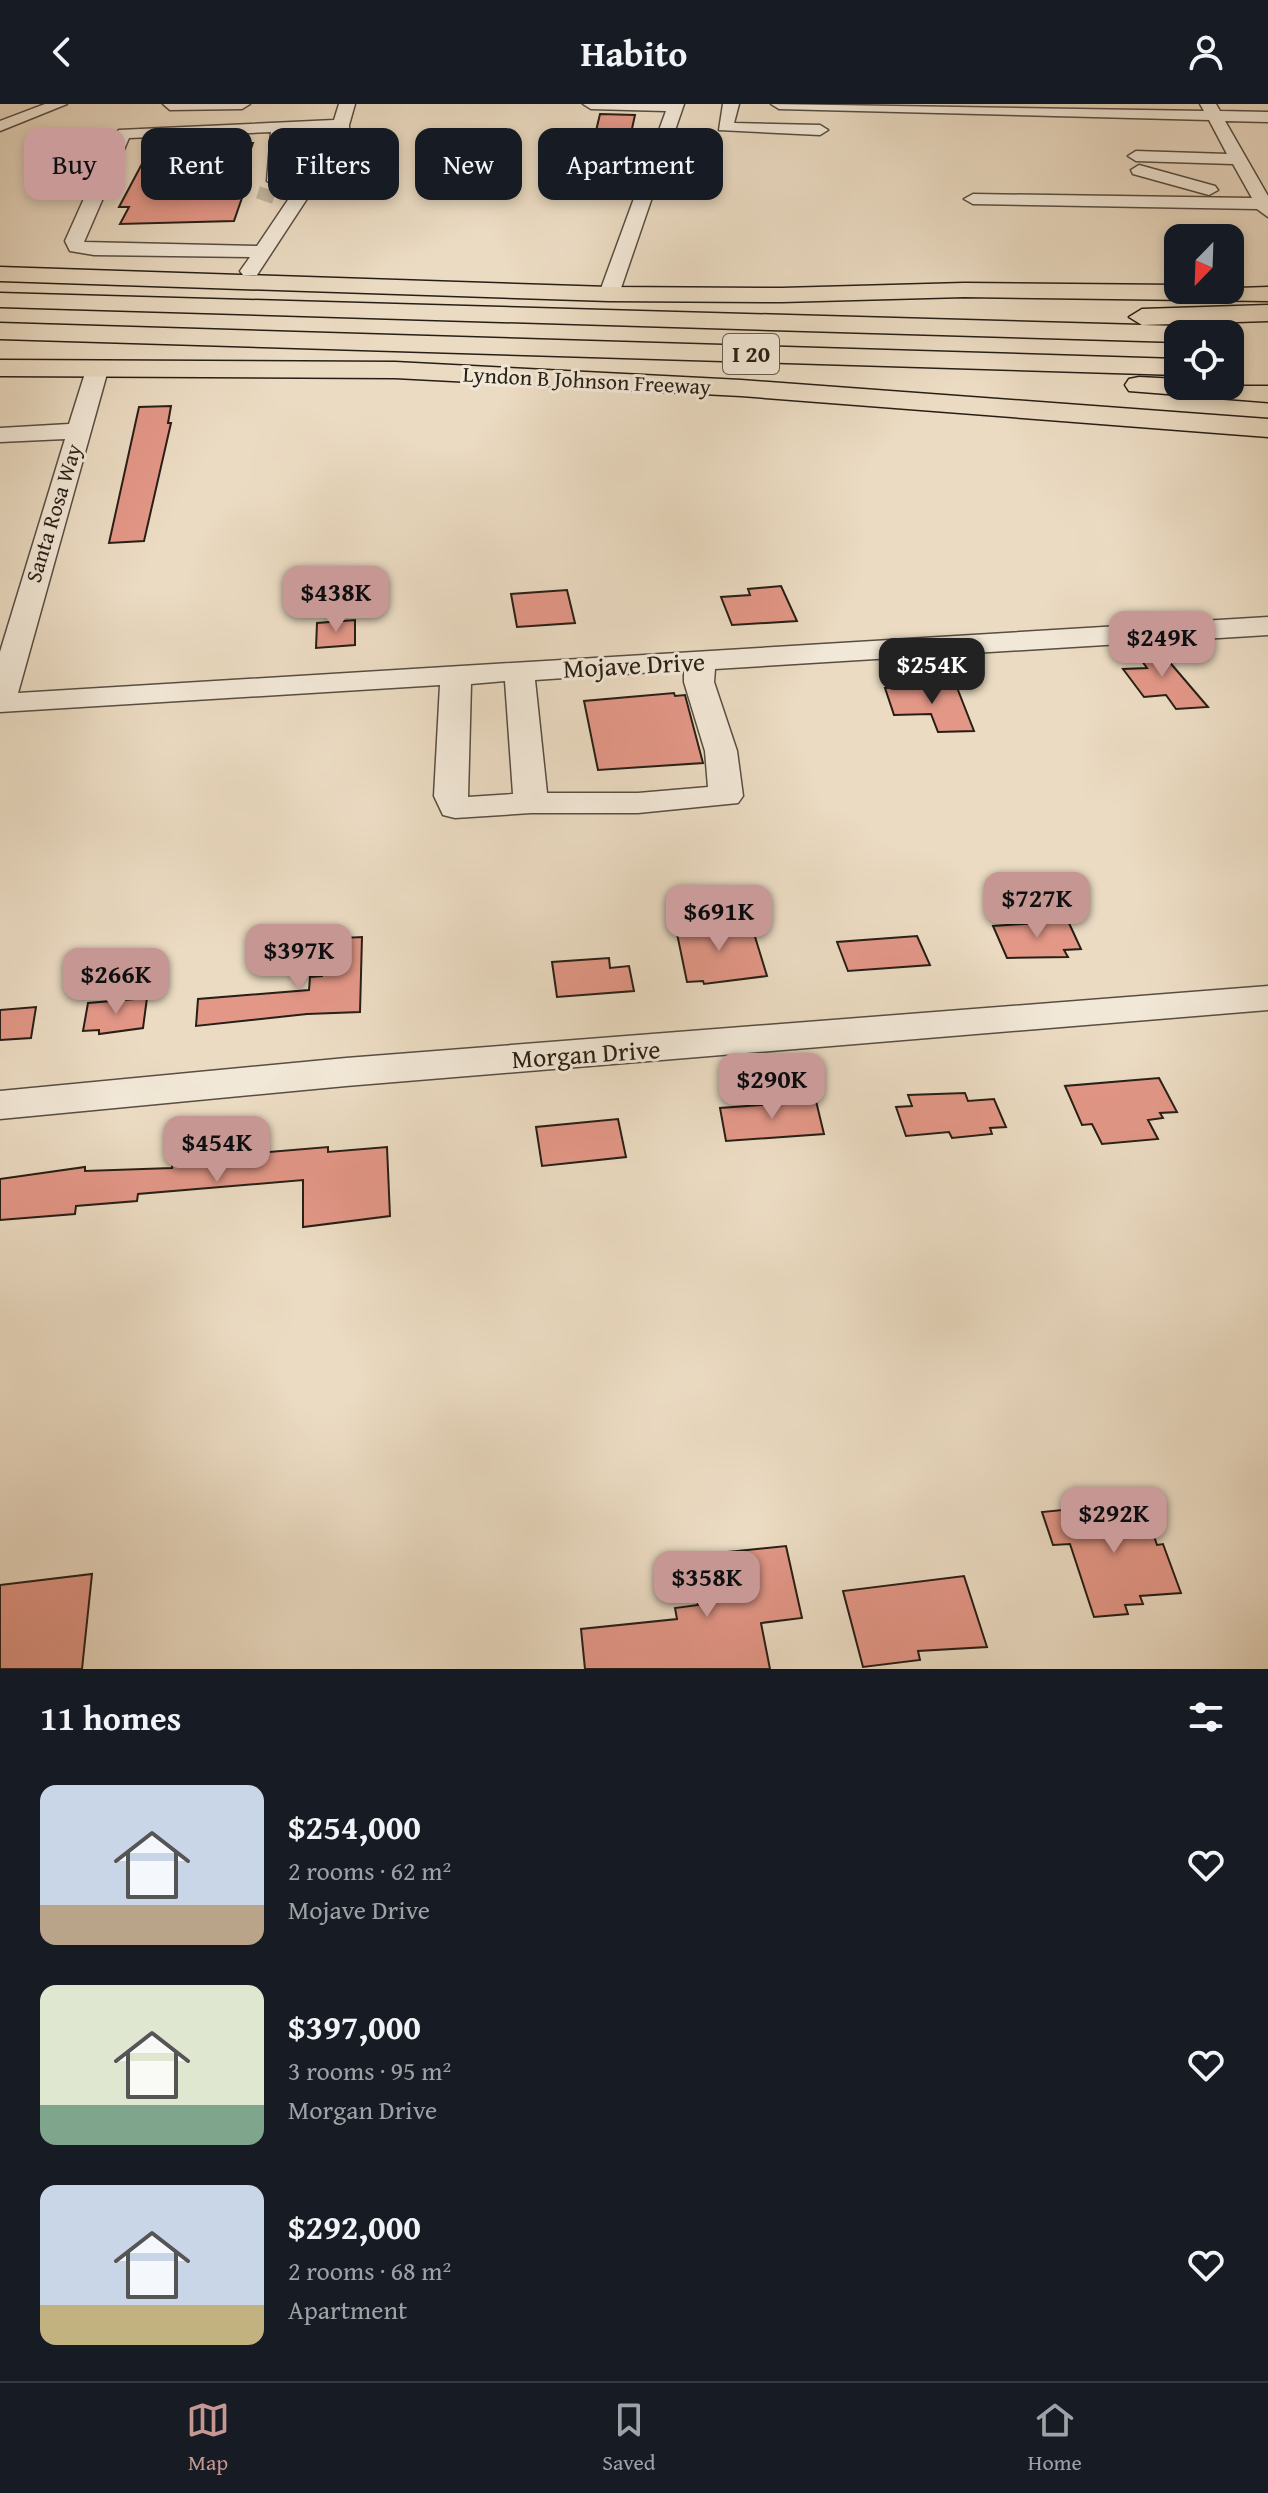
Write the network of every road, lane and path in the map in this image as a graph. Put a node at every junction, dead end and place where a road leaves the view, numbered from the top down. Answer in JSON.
{"nodes":[{"id":1,"x":59,"y":104,"type":"edge"},
{"id":2,"x":255,"y":104,"type":"edge"},
{"id":3,"x":347,"y":104,"type":"edge"},
{"id":4,"x":591,"y":104,"type":"edge"},
{"id":5,"x":731,"y":104,"type":"edge"},
{"id":6,"x":779,"y":104,"type":"edge"},
{"id":7,"x":170,"y":105,"type":"edge"},
{"id":8,"x":675,"y":105,"type":"edge"},
{"id":9,"x":1211,"y":110,"type":"edge"},
{"id":10,"x":1268,"y":117,"type":"edge"},
{"id":11,"x":341,"y":125,"type":"joint"},
{"id":12,"x":0,"y":126,"type":"edge"},
{"id":13,"x":279,"y":127,"type":"joint"},
{"id":14,"x":834,"y":130,"type":"dead end"},
{"id":15,"x":1123,"y":155,"type":"dead end"},
{"id":16,"x":1238,"y":159,"type":"junction"},
{"id":17,"x":1139,"y":170,"type":"dead end"},
{"id":18,"x":973,"y":199,"type":"dead end"},
{"id":19,"x":275,"y":200,"type":"tunnel mouth"},
{"id":20,"x":299,"y":200,"type":"tunnel mouth"},
{"id":21,"x":1264,"y":204,"type":"edge"},
{"id":22,"x":273,"y":238,"type":"junction"},
{"id":23,"x":0,"y":274,"type":"edge"},
{"id":24,"x":241,"y":282,"type":"junction"},
{"id":25,"x":609,"y":294,"type":"junction"},
{"id":26,"x":1268,"y":294,"type":"edge"},
{"id":27,"x":0,"y":300,"type":"edge"},
{"id":28,"x":346,"y":310,"type":"junction"},
{"id":29,"x":1268,"y":313,"type":"edge"},
{"id":30,"x":0,"y":331,"type":"edge"},
{"id":31,"x":1164,"y":334,"type":"edge"},
{"id":32,"x":1244,"y":336,"type":"edge"},
{"id":33,"x":1268,"y":337,"type":"edge"},
{"id":34,"x":324,"y":341,"type":"junction"},
{"id":35,"x":1164,"y":367,"type":"edge"},
{"id":36,"x":0,"y":368,"type":"edge"},
{"id":37,"x":1244,"y":369,"type":"edge"},
{"id":38,"x":97,"y":370,"type":"junction"},
{"id":39,"x":1268,"y":370,"type":"edge"},
{"id":40,"x":1268,"y":394,"type":"edge"},
{"id":41,"x":1268,"y":428,"type":"edge"},
{"id":42,"x":78,"y":431,"type":"junction"},
{"id":43,"x":0,"y":435,"type":"edge"},
{"id":44,"x":1268,"y":626,"type":"edge"},
{"id":45,"x":700,"y":661,"type":"junction"},
{"id":46,"x":519,"y":671,"type":"junction"},
{"id":47,"x":456,"y":675,"type":"junction"},
{"id":48,"x":0,"y":703,"type":"edge"},
{"id":49,"x":531,"y":803,"type":"junction"},
{"id":50,"x":1268,"y":998,"type":"edge"},
{"id":51,"x":0,"y":1105,"type":"edge"}],
"edges":[{"from":1,"to":12,"type":"street"},
{"from":2,"to":7,"type":"street"},
{"from":3,"to":11,"type":"street"},
{"from":4,"to":8,"type":"street"},
{"from":5,"to":14,"type":"street"},
{"from":6,"to":9,"type":"street"},
{"from":8,"to":25,"type":"street"},
{"from":9,"to":10,"type":"street"},
{"from":9,"to":16,"type":"street"},
{"from":11,"to":13,"type":"street"},
{"from":13,"to":22,"type":"street"},
{"from":15,"to":16,"type":"street"},
{"from":16,"to":21,"type":"street"},
{"from":17,"to":21,"type":"street"},
{"from":18,"to":21,"type":"street"},
{"from":19,"to":22,"type":"street"},
{"from":20,"to":22,"type":"street"},
{"from":22,"to":24,"type":"street"},
{"from":23,"to":24,"type":"main road"},
{"from":24,"to":25,"type":"main road"},
{"from":25,"to":26,"type":"main road"},
{"from":27,"to":28,"type":"main road","number":"I 20"},
{"from":28,"to":29,"type":"main road"},
{"from":28,"to":31,"type":"main road","number":"I 20"},
{"from":30,"to":34,"type":"main road","name":"Lyndon B Johnson Freeway","number":"I 20"},
{"from":32,"to":33,"type":"main road"},
{"from":34,"to":35,"type":"main road","name":"Lyndon B Johnson Freeway","number":"I 20"},
{"from":34,"to":40,"type":"main road"},
{"from":36,"to":38,"type":"main road","name":"Lyndon B Johnson Freeway"},
{"from":37,"to":39,"type":"main road"},
{"from":38,"to":41,"type":"main road","name":"Lyndon B Johnson Freeway"},
{"from":38,"to":42,"type":"street","name":"Santa Rosa Way"},
{"from":42,"to":43,"type":"street"},
{"from":42,"to":48,"type":"street","name":"Santa Rosa Way"},
{"from":44,"to":45,"type":"street","name":"Mojave Drive"},
{"from":45,"to":46,"type":"street","name":"Mojave Drive"},
{"from":45,"to":49,"type":"street"},
{"from":46,"to":47,"type":"street","name":"Mojave Drive"},
{"from":46,"to":49,"type":"street"},
{"from":47,"to":48,"type":"street","name":"Mojave Drive"},
{"from":47,"to":49,"type":"street"},
{"from":50,"to":51,"type":"street","name":"Morgan Drive"}]}
